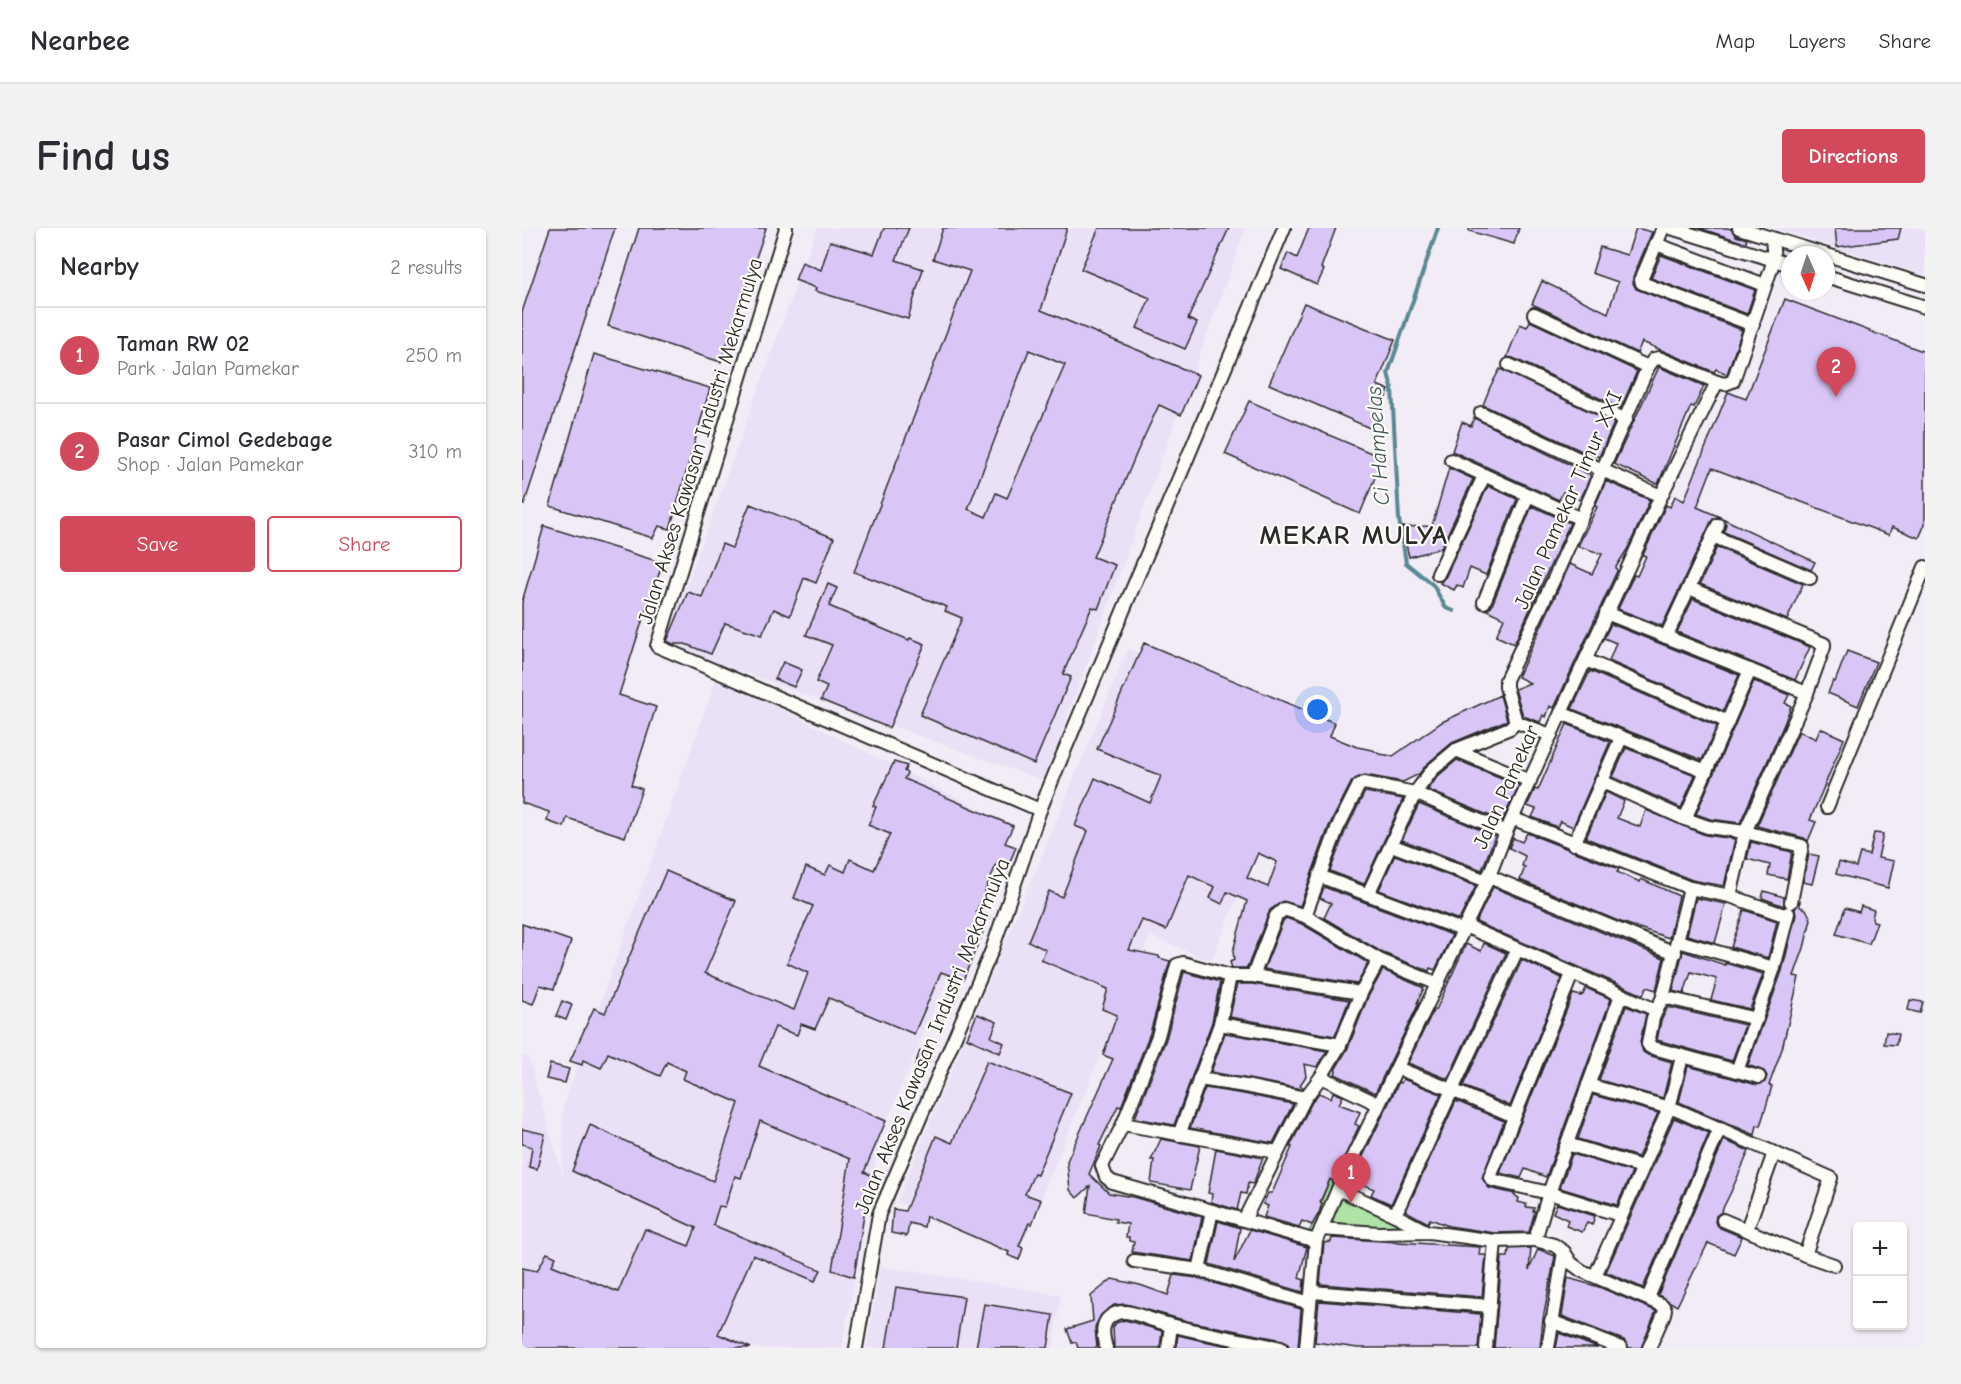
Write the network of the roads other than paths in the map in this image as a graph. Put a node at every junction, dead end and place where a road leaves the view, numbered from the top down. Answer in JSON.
{"nodes":[{"id":1,"x":786,"y":228,"type":"edge"},
{"id":2,"x":1284,"y":228,"type":"edge"},
{"id":3,"x":1663,"y":228,"type":"edge"},
{"id":4,"x":1671,"y":228,"type":"edge"},
{"id":5,"x":1739,"y":228,"type":"edge"},
{"id":6,"x":1772,"y":239,"type":"junction"},
{"id":7,"x":1656,"y":244,"type":"junction"},
{"id":8,"x":1774,"y":260,"type":"junction"},
{"id":9,"x":1781,"y":262,"type":"edge"},
{"id":10,"x":1835,"y":279,"type":"edge"},
{"id":11,"x":1765,"y":285,"type":"junction"},
{"id":12,"x":1925,"y":285,"type":"edge"},
{"id":13,"x":1925,"y":307,"type":"edge"},
{"id":14,"x":1534,"y":314,"type":"dead end"},
{"id":15,"x":1753,"y":325,"type":"junction"},
{"id":16,"x":1509,"y":365,"type":"dead end"},
{"id":17,"x":1648,"y":367,"type":"junction"},
{"id":18,"x":1717,"y":382,"type":"junction"},
{"id":19,"x":1481,"y":413,"type":"dead end"},
{"id":20,"x":1626,"y":420,"type":"junction"},
{"id":21,"x":1451,"y":460,"type":"dead end"},
{"id":22,"x":1602,"y":470,"type":"junction"},
{"id":23,"x":1484,"y":476,"type":"junction"},
{"id":24,"x":1528,"y":495,"type":"junction"},
{"id":25,"x":1661,"y":496,"type":"junction"},
{"id":26,"x":1581,"y":519,"type":"junction"},
{"id":27,"x":1925,"y":567,"type":"edge"},
{"id":28,"x":1438,"y":574,"type":"dead end"},
{"id":29,"x":1810,"y":578,"type":"dead end"},
{"id":30,"x":1689,"y":588,"type":"junction"},
{"id":31,"x":1484,"y":602,"type":"dead end"},
{"id":32,"x":1606,"y":613,"type":"junction"},
{"id":33,"x":1666,"y":637,"type":"junction"},
{"id":34,"x":1586,"y":660,"type":"junction"},
{"id":35,"x":1750,"y":670,"type":"junction"},
{"id":36,"x":1807,"y":693,"type":"junction"},
{"id":37,"x":1561,"y":713,"type":"junction"},
{"id":38,"x":1516,"y":722,"type":"junction"},
{"id":39,"x":1728,"y":722,"type":"junction"},
{"id":40,"x":1551,"y":735,"type":"junction"},
{"id":41,"x":1621,"y":738,"type":"junction"},
{"id":42,"x":1456,"y":750,"type":"junction"},
{"id":43,"x":1706,"y":771,"type":"junction"},
{"id":44,"x":1530,"y":781,"type":"junction"},
{"id":45,"x":1601,"y":781,"type":"junction"},
{"id":46,"x":1415,"y":793,"type":"junction"},
{"id":47,"x":1827,"y":807,"type":"dead end"},
{"id":48,"x":1040,"y":810,"type":"junction"},
{"id":49,"x":1514,"y":819,"type":"junction"},
{"id":50,"x":1685,"y":819,"type":"junction"},
{"id":51,"x":1506,"y":832,"type":"junction"},
{"id":52,"x":1745,"y":832,"type":"junction"},
{"id":53,"x":1391,"y":844,"type":"junction"},
{"id":54,"x":1574,"y":844,"type":"junction"},
{"id":55,"x":1319,"y":876,"type":"junction"},
{"id":56,"x":1488,"y":878,"type":"junction"},
{"id":57,"x":1690,"y":888,"type":"junction"},
{"id":58,"x":1368,"y":894,"type":"junction"},
{"id":59,"x":1730,"y":896,"type":"junction"},
{"id":60,"x":1788,"y":910,"type":"junction"},
{"id":61,"x":1305,"y":916,"type":"junction"},
{"id":62,"x":1464,"y":928,"type":"junction"},
{"id":63,"x":1676,"y":947,"type":"junction"},
{"id":64,"x":1517,"y":950,"type":"junction"},
{"id":65,"x":1379,"y":960,"type":"junction"},
{"id":66,"x":1774,"y":968,"type":"junction"},
{"id":67,"x":1572,"y":974,"type":"junction"},
{"id":68,"x":1230,"y":976,"type":"junction"},
{"id":69,"x":1253,"y":976,"type":"junction"},
{"id":70,"x":1438,"y":984,"type":"junction"},
{"id":71,"x":1361,"y":993,"type":"junction"},
{"id":72,"x":1621,"y":995,"type":"junction"},
{"id":73,"x":1663,"y":997,"type":"junction"},
{"id":74,"x":1656,"y":1010,"type":"junction"},
{"id":75,"x":1757,"y":1019,"type":"junction"},
{"id":76,"x":1220,"y":1024,"type":"junction"},
{"id":77,"x":1340,"y":1045,"type":"junction"},
{"id":78,"x":1682,"y":1057,"type":"junction"},
{"id":79,"x":1397,"y":1068,"type":"junction"},
{"id":80,"x":1737,"y":1071,"type":"junction"},
{"id":81,"x":1321,"y":1077,"type":"junction"},
{"id":82,"x":1759,"y":1077,"type":"dead end"},
{"id":83,"x":1199,"y":1079,"type":"junction"},
{"id":84,"x":1588,"y":1085,"type":"junction"},
{"id":85,"x":1452,"y":1090,"type":"junction"},
{"id":86,"x":1305,"y":1098,"type":"junction"},
{"id":87,"x":1378,"y":1104,"type":"junction"},
{"id":88,"x":1669,"y":1108,"type":"junction"},
{"id":89,"x":1514,"y":1117,"type":"junction"},
{"id":90,"x":1123,"y":1124,"type":"junction"},
{"id":91,"x":1720,"y":1128,"type":"junction"},
{"id":92,"x":1179,"y":1135,"type":"junction"},
{"id":93,"x":1567,"y":1144,"type":"junction"},
{"id":94,"x":1277,"y":1152,"type":"junction"},
{"id":95,"x":1774,"y":1153,"type":"junction"},
{"id":96,"x":1642,"y":1167,"type":"junction"},
{"id":97,"x":1338,"y":1189,"type":"junction"},
{"id":98,"x":1549,"y":1193,"type":"junction"},
{"id":99,"x":1212,"y":1211,"type":"junction"},
{"id":100,"x":1395,"y":1215,"type":"junction"},
{"id":101,"x":1620,"y":1215,"type":"junction"},
{"id":102,"x":1244,"y":1220,"type":"junction"},
{"id":103,"x":1723,"y":1220,"type":"dead end"},
{"id":104,"x":1321,"y":1229,"type":"junction"},
{"id":105,"x":1747,"y":1229,"type":"junction"},
{"id":106,"x":1429,"y":1232,"type":"junction"},
{"id":107,"x":1535,"y":1240,"type":"junction"},
{"id":108,"x":1316,"y":1241,"type":"junction"},
{"id":109,"x":1495,"y":1241,"type":"junction"},
{"id":110,"x":1564,"y":1252,"type":"junction"},
{"id":111,"x":1805,"y":1254,"type":"junction"},
{"id":112,"x":1134,"y":1261,"type":"dead end"},
{"id":113,"x":1834,"y":1265,"type":"dead end"},
{"id":114,"x":1199,"y":1270,"type":"junction"},
{"id":115,"x":1595,"y":1276,"type":"junction"},
{"id":116,"x":1311,"y":1297,"type":"junction"},
{"id":117,"x":1647,"y":1299,"type":"junction"},
{"id":118,"x":1490,"y":1306,"type":"junction"},
{"id":119,"x":1551,"y":1321,"type":"junction"},
{"id":120,"x":1171,"y":1326,"type":"junction"},
{"id":121,"x":856,"y":1348,"type":"edge"},
{"id":122,"x":1106,"y":1348,"type":"edge"},
{"id":123,"x":1168,"y":1348,"type":"edge"},
{"id":124,"x":1281,"y":1348,"type":"edge"},
{"id":125,"x":1306,"y":1348,"type":"edge"},
{"id":126,"x":1486,"y":1348,"type":"edge"},
{"id":127,"x":1548,"y":1348,"type":"edge"},
{"id":128,"x":1621,"y":1348,"type":"edge"},
{"id":129,"x":1649,"y":1348,"type":"edge"}],
"edges":[{"from":1,"to":48,"type":"street","name":"Jalan Akses Kawasan Industri Mekarmulya"},
{"from":2,"to":48,"type":"street","name":"Jalan Akses Kawasan Industri Mekarmulya"},
{"from":3,"to":7,"type":"street"},
{"from":4,"to":8,"type":"street"},
{"from":5,"to":6,"type":"street"},
{"from":6,"to":8,"type":"street"},
{"from":6,"to":12,"type":"street"},
{"from":7,"to":11,"type":"street"},
{"from":7,"to":15,"type":"street"},
{"from":8,"to":9,"type":"street"},
{"from":8,"to":11,"type":"street"},
{"from":10,"to":13,"type":"street"},
{"from":11,"to":15,"type":"street"},
{"from":14,"to":17,"type":"street"},
{"from":15,"to":18,"type":"street"},
{"from":16,"to":20,"type":"street"},
{"from":17,"to":18,"type":"street"},
{"from":17,"to":20,"type":"street","name":"Jalan Pamekar Timur XXI"},
{"from":18,"to":25,"type":"street","name":"Jalan Pamekar"},
{"from":19,"to":22,"type":"street"},
{"from":20,"to":22,"type":"street","name":"Jalan Pamekar Timur XXI"},
{"from":21,"to":23,"type":"street"},
{"from":22,"to":25,"type":"street"},
{"from":22,"to":26,"type":"street","name":"Jalan Pamekar Timur XXI"},
{"from":23,"to":24,"type":"street"},
{"from":23,"to":28,"type":"street"},
{"from":24,"to":26,"type":"street"},
{"from":24,"to":31,"type":"street"},
{"from":25,"to":32,"type":"street","name":"Jalan Pamekar"},
{"from":26,"to":38,"type":"street","name":"Jalan Pamekar Timur XXI"},
{"from":27,"to":47,"type":"street"},
{"from":29,"to":30,"type":"street"},
{"from":30,"to":33,"type":"street"},
{"from":30,"to":36,"type":"street"},
{"from":32,"to":33,"type":"street"},
{"from":32,"to":34,"type":"street","name":"Jalan Pamekar"},
{"from":33,"to":35,"type":"street"},
{"from":34,"to":37,"type":"street","name":"Jalan Pamekar"},
{"from":34,"to":39,"type":"street"},
{"from":35,"to":36,"type":"street"},
{"from":35,"to":39,"type":"street"},
{"from":36,"to":52,"type":"street"},
{"from":37,"to":40,"type":"street","name":"Jalan Pamekar"},
{"from":37,"to":41,"type":"street"},
{"from":38,"to":40,"type":"street"},
{"from":38,"to":42,"type":"street"},
{"from":39,"to":43,"type":"street"},
{"from":40,"to":44,"type":"street","name":"Jalan Pamekar"},
{"from":41,"to":43,"type":"street"},
{"from":41,"to":45,"type":"street"},
{"from":42,"to":44,"type":"street"},
{"from":42,"to":46,"type":"street"},
{"from":43,"to":50,"type":"street"},
{"from":44,"to":49,"type":"street","name":"Jalan Pamekar"},
{"from":45,"to":50,"type":"street"},
{"from":45,"to":54,"type":"street"},
{"from":46,"to":51,"type":"street"},
{"from":46,"to":53,"type":"street"},
{"from":46,"to":55,"type":"street"},
{"from":48,"to":121,"type":"street","name":"Jalan Akses Kawasan Industri Mekarmulya"},
{"from":49,"to":51,"type":"street","name":"Jalan Pamekar"},
{"from":49,"to":54,"type":"street"},
{"from":50,"to":52,"type":"street"},
{"from":51,"to":56,"type":"street","name":"Jalan Pamekar"},
{"from":52,"to":59,"type":"street"},
{"from":52,"to":60,"type":"street"},
{"from":53,"to":56,"type":"street"},
{"from":53,"to":58,"type":"street"},
{"from":54,"to":57,"type":"street"},
{"from":55,"to":58,"type":"street"},
{"from":55,"to":61,"type":"street"},
{"from":56,"to":62,"type":"street","name":"Jalan Pamekar"},
{"from":56,"to":63,"type":"street"},
{"from":57,"to":59,"type":"street"},
{"from":57,"to":63,"type":"street"},
{"from":58,"to":62,"type":"street"},
{"from":59,"to":60,"type":"street"},
{"from":60,"to":66,"type":"street"},
{"from":61,"to":65,"type":"street"},
{"from":61,"to":69,"type":"street"},
{"from":62,"to":64,"type":"street"},
{"from":62,"to":70,"type":"street","name":"Jalan Pamekar"},
{"from":63,"to":66,"type":"street"},
{"from":63,"to":73,"type":"street"},
{"from":64,"to":67,"type":"street"},
{"from":64,"to":85,"type":"street"},
{"from":65,"to":70,"type":"street"},
{"from":65,"to":71,"type":"street"},
{"from":66,"to":75,"type":"street"},
{"from":67,"to":72,"type":"street"},
{"from":67,"to":89,"type":"street"},
{"from":68,"to":69,"type":"street"},
{"from":68,"to":76,"type":"street"},
{"from":68,"to":90,"type":"street"},
{"from":69,"to":71,"type":"street"},
{"from":70,"to":79,"type":"street","name":"Jalan Pamekar"},
{"from":71,"to":77,"type":"street"},
{"from":72,"to":74,"type":"street"},
{"from":72,"to":84,"type":"street"},
{"from":73,"to":74,"type":"street"},
{"from":73,"to":75,"type":"street"},
{"from":74,"to":78,"type":"street"},
{"from":75,"to":80,"type":"street"},
{"from":76,"to":77,"type":"street"},
{"from":76,"to":83,"type":"street"},
{"from":77,"to":81,"type":"street"},
{"from":78,"to":80,"type":"street"},
{"from":78,"to":88,"type":"street"},
{"from":79,"to":85,"type":"street"},
{"from":79,"to":87,"type":"street","name":"Jalan Pamekar"},
{"from":80,"to":82,"type":"street"},
{"from":81,"to":86,"type":"street"},
{"from":81,"to":87,"type":"street"},
{"from":83,"to":86,"type":"street"},
{"from":83,"to":92,"type":"street"},
{"from":84,"to":88,"type":"street"},
{"from":84,"to":93,"type":"street"},
{"from":85,"to":89,"type":"street"},
{"from":85,"to":100,"type":"street"},
{"from":86,"to":94,"type":"street"},
{"from":87,"to":97,"type":"street","name":"Jalan Pamekar"},
{"from":88,"to":91,"type":"street"},
{"from":88,"to":96,"type":"street"},
{"from":89,"to":98,"type":"street"},
{"from":90,"to":92,"type":"street"},
{"from":90,"to":99,"type":"street"},
{"from":91,"to":95,"type":"street"},
{"from":91,"to":117,"type":"street"},
{"from":92,"to":94,"type":"street"},
{"from":93,"to":96,"type":"street"},
{"from":93,"to":98,"type":"street"},
{"from":94,"to":102,"type":"street"},
{"from":95,"to":105,"type":"street"},
{"from":95,"to":111,"type":"street"},
{"from":96,"to":101,"type":"street"},
{"from":97,"to":100,"type":"street"},
{"from":97,"to":104,"type":"street","name":"Jalan Pamekar"},
{"from":98,"to":101,"type":"street"},
{"from":98,"to":107,"type":"street"},
{"from":99,"to":102,"type":"street"},
{"from":99,"to":114,"type":"street"},
{"from":100,"to":106,"type":"street"},
{"from":101,"to":115,"type":"street"},
{"from":102,"to":108,"type":"street"},
{"from":103,"to":105,"type":"street"},
{"from":104,"to":106,"type":"street"},
{"from":104,"to":108,"type":"street","name":"Jalan Pamekar"},
{"from":105,"to":111,"type":"street"},
{"from":106,"to":109,"type":"street"},
{"from":107,"to":109,"type":"street"},
{"from":107,"to":110,"type":"street"},
{"from":108,"to":116,"type":"street","name":"Jalan Pamekar"},
{"from":109,"to":118,"type":"street"},
{"from":110,"to":115,"type":"street"},
{"from":110,"to":119,"type":"street"},
{"from":111,"to":113,"type":"street"},
{"from":112,"to":114,"type":"street"},
{"from":114,"to":116,"type":"street"},
{"from":115,"to":117,"type":"street"},
{"from":116,"to":118,"type":"street"},
{"from":116,"to":125,"type":"street","name":"Jalan Pamekar"},
{"from":117,"to":129,"type":"street"},
{"from":118,"to":126,"type":"street"},
{"from":119,"to":127,"type":"street"},
{"from":119,"to":128,"type":"street"},
{"from":120,"to":122,"type":"street"},
{"from":120,"to":123,"type":"street"},
{"from":120,"to":124,"type":"street"}]}
